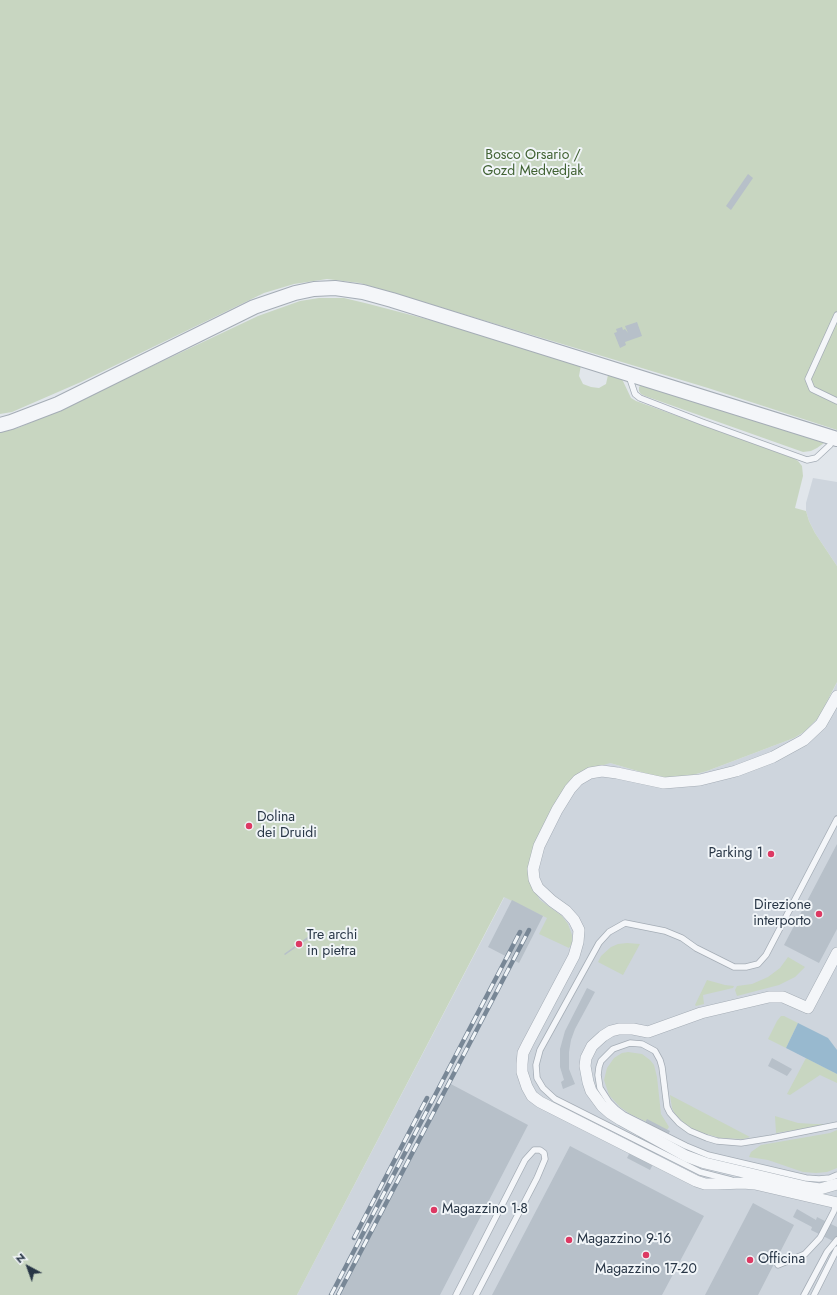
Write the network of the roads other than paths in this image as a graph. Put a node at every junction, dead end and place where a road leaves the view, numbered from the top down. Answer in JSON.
{"nodes":[{"id":1,"x":837,"y":315,"type":"edge"},
{"id":2,"x":628,"y":374,"type":"junction"},
{"id":3,"x":837,"y":401,"type":"edge"},
{"id":4,"x":0,"y":425,"type":"edge"},
{"id":5,"x":833,"y":442,"type":"edge"},
{"id":6,"x":837,"y":696,"type":"edge"},
{"id":7,"x":837,"y":819,"type":"edge"},
{"id":8,"x":837,"y":953,"type":"edge"},
{"id":9,"x":837,"y":1125,"type":"edge"},
{"id":10,"x":837,"y":1175,"type":"edge"},
{"id":11,"x":744,"y":1183,"type":"junction"},
{"id":12,"x":837,"y":1184,"type":"edge"},
{"id":13,"x":836,"y":1203,"type":"edge"},
{"id":14,"x":837,"y":1240,"type":"edge"},
{"id":15,"x":837,"y":1250,"type":"edge"},
{"id":16,"x":778,"y":1265,"type":"dead end"},
{"id":17,"x":456,"y":1295,"type":"edge"},
{"id":18,"x":476,"y":1295,"type":"edge"},
{"id":19,"x":804,"y":1295,"type":"edge"},
{"id":20,"x":814,"y":1295,"type":"edge"}],
"edges":[{"from":1,"to":3,"type":"lane"},
{"from":2,"to":4,"type":"street"},
{"from":2,"to":5,"type":"street"},
{"from":2,"to":5,"type":"lane"},
{"from":6,"to":11,"type":"street"},
{"from":7,"to":11,"type":"lane"},
{"from":8,"to":12,"type":"street"},
{"from":9,"to":10,"type":"lane"},
{"from":11,"to":13,"type":"street"},
{"from":13,"to":16,"type":"lane"},
{"from":14,"to":19,"type":"lane"},
{"from":15,"to":20,"type":"lane"},
{"from":17,"to":18,"type":"lane"}]}
